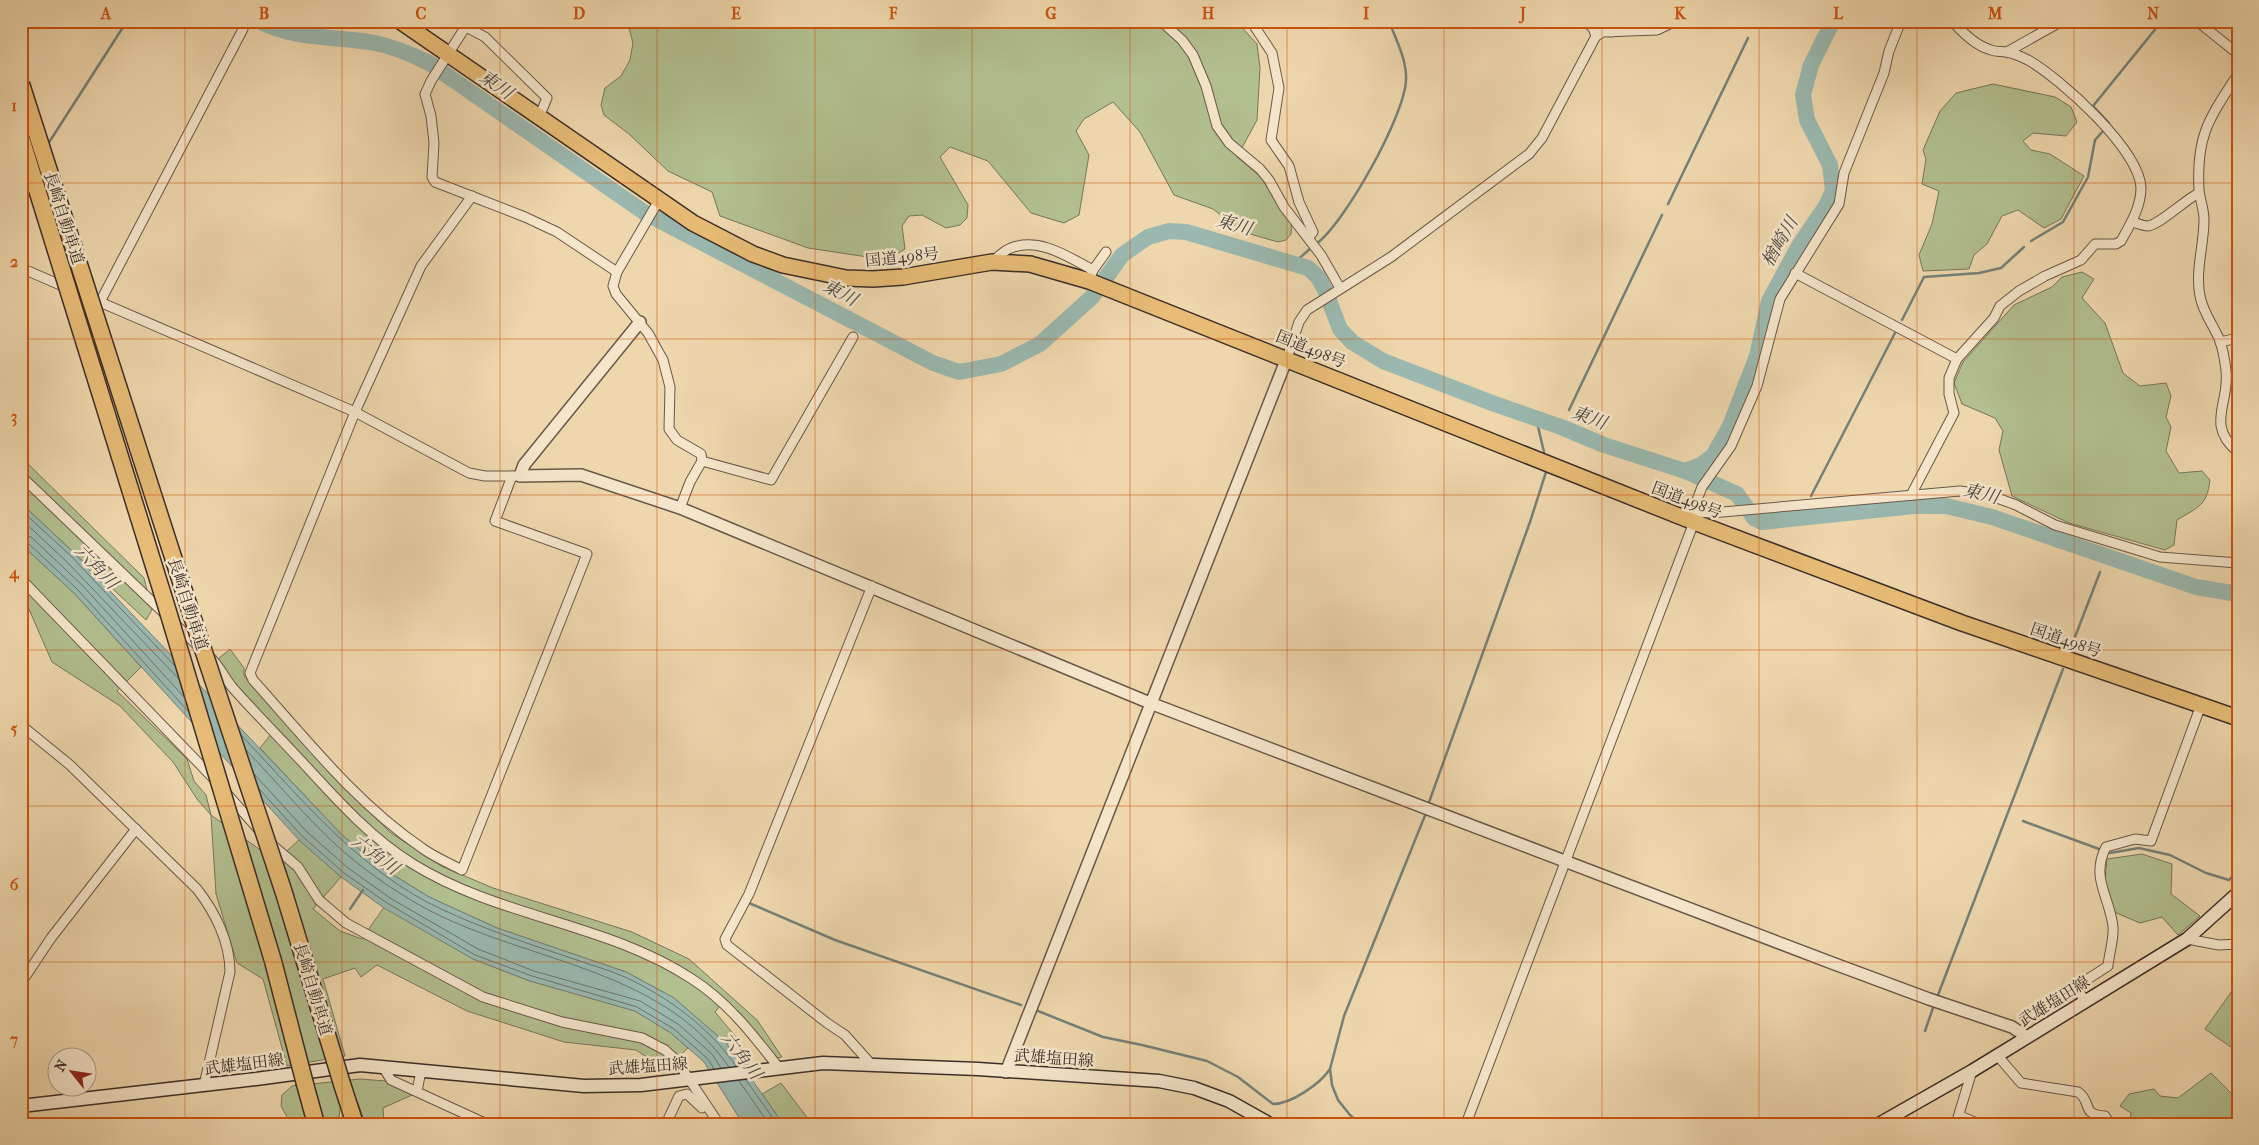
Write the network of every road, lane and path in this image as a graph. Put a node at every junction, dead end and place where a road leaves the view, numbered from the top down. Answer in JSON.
{"nodes":[{"id":1,"x":400,"y":21,"type":"edge"},
{"id":2,"x":455,"y":21,"type":"edge"},
{"id":3,"x":1161,"y":21,"type":"edge"},
{"id":4,"x":1251,"y":21,"type":"edge"},
{"id":5,"x":1584,"y":21,"type":"edge"},
{"id":6,"x":1616,"y":21,"type":"edge"},
{"id":7,"x":1676,"y":21,"type":"edge"},
{"id":8,"x":1901,"y":21,"type":"edge"},
{"id":9,"x":1952,"y":21,"type":"edge"},
{"id":10,"x":2062,"y":21,"type":"edge"},
{"id":11,"x":2197,"y":21,"type":"edge"},
{"id":12,"x":466,"y":26,"type":"junction"},
{"id":13,"x":243,"y":29,"type":"dead end"},
{"id":14,"x":1611,"y":32,"type":"junction"},
{"id":15,"x":1596,"y":36,"type":"junction"},
{"id":16,"x":2007,"y":52,"type":"junction"},
{"id":17,"x":2238,"y":54,"type":"edge"},
{"id":18,"x":446,"y":59,"type":"junction"},
{"id":19,"x":2238,"y":74,"type":"edge"},
{"id":20,"x":21,"y":84,"type":"edge"},
{"id":21,"x":539,"y":117,"type":"junction"},
{"id":22,"x":21,"y":138,"type":"edge"},
{"id":23,"x":2199,"y":193,"type":"junction"},
{"id":24,"x":472,"y":196,"type":"junction"},
{"id":25,"x":658,"y":204,"type":"junction"},
{"id":26,"x":2132,"y":222,"type":"junction"},
{"id":27,"x":1309,"y":238,"type":"junction"},
{"id":28,"x":1106,"y":252,"type":"dead end"},
{"id":29,"x":21,"y":268,"type":"edge"},
{"id":30,"x":617,"y":272,"type":"junction"},
{"id":31,"x":1794,"y":273,"type":"junction"},
{"id":32,"x":1091,"y":275,"type":"junction"},
{"id":33,"x":1338,"y":290,"type":"junction"},
{"id":34,"x":100,"y":302,"type":"junction"},
{"id":35,"x":640,"y":322,"type":"junction"},
{"id":36,"x":853,"y":337,"type":"dead end"},
{"id":37,"x":2238,"y":338,"type":"edge"},
{"id":38,"x":2220,"y":342,"type":"junction"},
{"id":39,"x":1287,"y":358,"type":"junction"},
{"id":40,"x":1958,"y":359,"type":"junction"},
{"id":41,"x":355,"y":412,"type":"junction"},
{"id":42,"x":2238,"y":452,"type":"edge"},
{"id":43,"x":702,"y":461,"type":"junction"},
{"id":44,"x":21,"y":476,"type":"edge"},
{"id":45,"x":516,"y":476,"type":"junction"},
{"id":46,"x":1911,"y":495,"type":"junction"},
{"id":47,"x":680,"y":508,"type":"junction"},
{"id":48,"x":1695,"y":517,"type":"junction"},
{"id":49,"x":2238,"y":563,"type":"edge"},
{"id":50,"x":21,"y":579,"type":"edge"},
{"id":51,"x":872,"y":586,"type":"junction"},
{"id":52,"x":1150,"y":703,"type":"junction"},
{"id":53,"x":2202,"y":705,"type":"junction"},
{"id":54,"x":2238,"y":718,"type":"edge"},
{"id":55,"x":21,"y":724,"type":"edge"},
{"id":56,"x":136,"y":829,"type":"junction"},
{"id":57,"x":1565,"y":861,"type":"junction"},
{"id":58,"x":2238,"y":893,"type":"edge"},
{"id":59,"x":2187,"y":939,"type":"junction"},
{"id":60,"x":2238,"y":944,"type":"edge"},
{"id":61,"x":21,"y":983,"type":"edge"},
{"id":62,"x":2085,"y":1000,"type":"junction"},
{"id":63,"x":2027,"y":1037,"type":"junction"},
{"id":64,"x":1997,"y":1055,"type":"junction"},
{"id":65,"x":871,"y":1064,"type":"junction"},
{"id":66,"x":383,"y":1067,"type":"junction"},
{"id":67,"x":776,"y":1068,"type":"junction"},
{"id":68,"x":422,"y":1071,"type":"junction"},
{"id":69,"x":1972,"y":1071,"type":"junction"},
{"id":70,"x":1006,"y":1072,"type":"junction"},
{"id":71,"x":692,"y":1079,"type":"junction"},
{"id":72,"x":204,"y":1086,"type":"junction"},
{"id":73,"x":417,"y":1091,"type":"junction"},
{"id":74,"x":21,"y":1106,"type":"edge"},
{"id":75,"x":710,"y":1112,"type":"junction"},
{"id":76,"x":1958,"y":1120,"type":"edge"},
{"id":77,"x":316,"y":1124,"type":"edge"},
{"id":78,"x":355,"y":1124,"type":"edge"},
{"id":79,"x":487,"y":1124,"type":"edge"},
{"id":80,"x":666,"y":1124,"type":"edge"},
{"id":81,"x":719,"y":1124,"type":"edge"},
{"id":82,"x":1270,"y":1124,"type":"edge"},
{"id":83,"x":1466,"y":1124,"type":"edge"},
{"id":84,"x":1879,"y":1124,"type":"edge"},
{"id":85,"x":1979,"y":1124,"type":"edge"},
{"id":86,"x":2110,"y":1124,"type":"edge"}],
"edges":[{"from":1,"to":18,"type":"highway","name":"国道498号"},
{"from":2,"to":12,"type":"street"},
{"from":3,"to":27,"type":"street"},
{"from":4,"to":27,"type":"street"},
{"from":5,"to":15,"type":"street"},
{"from":6,"to":14,"type":"street"},
{"from":7,"to":14,"type":"street"},
{"from":8,"to":31,"type":"street"},
{"from":9,"to":16,"type":"street"},
{"from":10,"to":16,"type":"street"},
{"from":11,"to":17,"type":"street"},
{"from":12,"to":18,"type":"street"},
{"from":12,"to":21,"type":"street"},
{"from":13,"to":34,"type":"street"},
{"from":14,"to":15,"type":"street"},
{"from":15,"to":33,"type":"street"},
{"from":16,"to":26,"type":"street"},
{"from":18,"to":21,"type":"highway","name":"国道498号"},
{"from":18,"to":24,"type":"street"},
{"from":19,"to":23,"type":"street"},
{"from":20,"to":78,"type":"highway","name":"長崎自動車道","bridge":true},
{"from":21,"to":25,"type":"highway","name":"国道498号"},
{"from":22,"to":77,"type":"highway","name":"長崎自動車道","bridge":true},
{"from":23,"to":26,"type":"street"},
{"from":23,"to":38,"type":"street"},
{"from":24,"to":30,"type":"street"},
{"from":24,"to":41,"type":"street"},
{"from":25,"to":30,"type":"street"},
{"from":25,"to":32,"type":"highway","name":"国道498号"},
{"from":26,"to":40,"type":"street"},
{"from":27,"to":33,"type":"street"},
{"from":28,"to":32,"type":"street"},
{"from":29,"to":34,"type":"street"},
{"from":30,"to":35,"type":"street"},
{"from":31,"to":40,"type":"street"},
{"from":31,"to":48,"type":"street"},
{"from":32,"to":39,"type":"highway","name":"国道498号"},
{"from":33,"to":39,"type":"street"},
{"from":34,"to":41,"type":"street"},
{"from":35,"to":43,"type":"street"},
{"from":35,"to":45,"type":"street"},
{"from":36,"to":43,"type":"street"},
{"from":37,"to":38,"type":"street"},
{"from":38,"to":42,"type":"street"},
{"from":39,"to":48,"type":"highway","name":"国道498号"},
{"from":39,"to":52,"type":"street"},
{"from":40,"to":46,"type":"street"},
{"from":41,"to":45,"type":"street"},
{"from":41,"to":45,"type":"street"},
{"from":43,"to":47,"type":"street"},
{"from":44,"to":67,"type":"street"},
{"from":45,"to":47,"type":"street"},
{"from":46,"to":48,"type":"street"},
{"from":46,"to":49,"type":"street"},
{"from":47,"to":51,"type":"street"},
{"from":48,"to":53,"type":"highway","name":"国道498号"},
{"from":48,"to":57,"type":"street"},
{"from":50,"to":71,"type":"street"},
{"from":51,"to":52,"type":"street"},
{"from":51,"to":65,"type":"street"},
{"from":52,"to":57,"type":"street"},
{"from":52,"to":70,"type":"street"},
{"from":53,"to":54,"type":"highway","name":"国道498号"},
{"from":53,"to":62,"type":"street"},
{"from":55,"to":56,"type":"street"},
{"from":56,"to":61,"type":"street"},
{"from":56,"to":72,"type":"street"},
{"from":57,"to":63,"type":"street"},
{"from":57,"to":83,"type":"street"},
{"from":58,"to":59,"type":"main road","name":"武雄塩田線"},
{"from":59,"to":60,"type":"street"},
{"from":59,"to":62,"type":"main road","name":"武雄塩田線"},
{"from":62,"to":63,"type":"main road","name":"武雄塩田線"},
{"from":63,"to":64,"type":"main road","name":"武雄塩田線"},
{"from":64,"to":69,"type":"main road","name":"武雄塩田線"},
{"from":64,"to":86,"type":"street"},
{"from":65,"to":67,"type":"main road","name":"武雄塩田線"},
{"from":65,"to":70,"type":"main road","name":"武雄塩田線"},
{"from":66,"to":68,"type":"main road","name":"武雄塩田線"},
{"from":66,"to":72,"type":"main road","name":"武雄塩田線"},
{"from":66,"to":73,"type":"street"},
{"from":67,"to":71,"type":"main road","name":"武雄塩田線"},
{"from":68,"to":71,"type":"main road","name":"武雄塩田線"},
{"from":68,"to":73,"type":"street"},
{"from":69,"to":76,"type":"street"},
{"from":69,"to":84,"type":"main road","name":"武雄塩田線"},
{"from":70,"to":82,"type":"main road","name":"武雄塩田線"},
{"from":71,"to":75,"type":"street"},
{"from":72,"to":74,"type":"main road","name":"武雄塩田線"},
{"from":73,"to":79,"type":"street"},
{"from":75,"to":80,"type":"street"},
{"from":75,"to":81,"type":"street"},
{"from":76,"to":85,"type":"street"}]}
